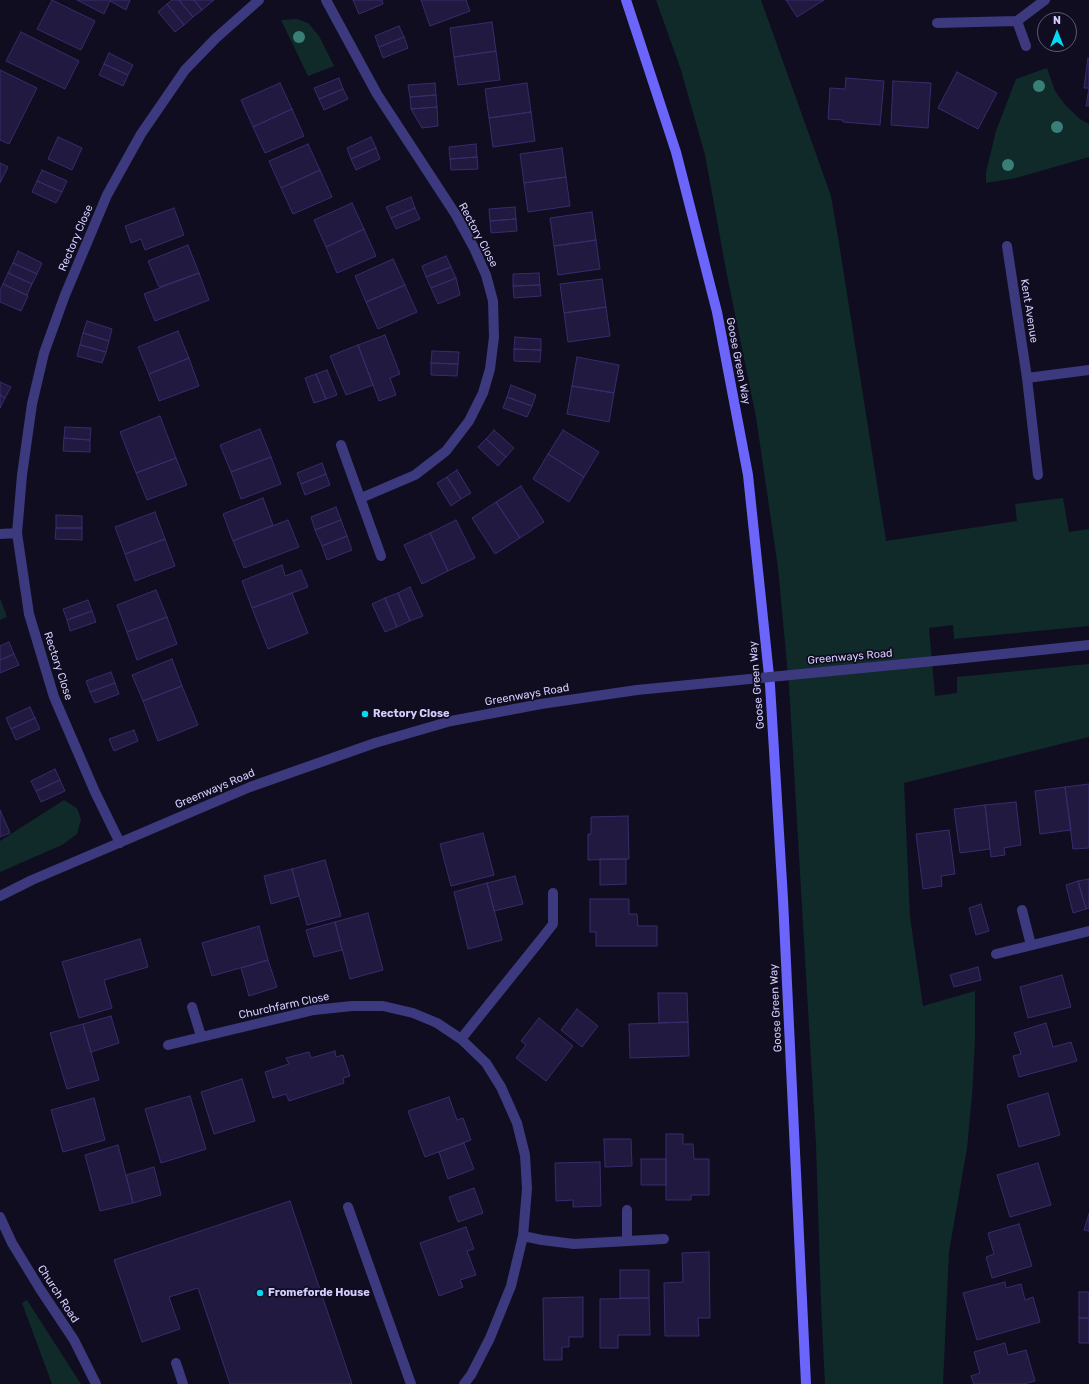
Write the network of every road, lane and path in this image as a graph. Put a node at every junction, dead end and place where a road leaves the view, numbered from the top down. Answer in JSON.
{"nodes":[{"id":1,"x":259,"y":0,"type":"edge"},
{"id":2,"x":326,"y":0,"type":"edge"},
{"id":3,"x":626,"y":0,"type":"edge"},
{"id":4,"x":1045,"y":0,"type":"edge"},
{"id":5,"x":1017,"y":21,"type":"junction"},
{"id":6,"x":936,"y":24,"type":"dead end"},
{"id":7,"x":1026,"y":46,"type":"dead end"},
{"id":8,"x":1007,"y":246,"type":"dead end"},
{"id":9,"x":1089,"y":370,"type":"edge"},
{"id":10,"x":1027,"y":378,"type":"junction"},
{"id":11,"x":341,"y":445,"type":"dead end"},
{"id":12,"x":1038,"y":476,"type":"dead end"},
{"id":13,"x":361,"y":498,"type":"junction"},
{"id":14,"x":17,"y":533,"type":"junction"},
{"id":15,"x":0,"y":534,"type":"edge"},
{"id":16,"x":381,"y":556,"type":"dead end"},
{"id":17,"x":1089,"y":646,"type":"edge"},
{"id":18,"x":120,"y":843,"type":"junction"},
{"id":19,"x":553,"y":892,"type":"dead end"},
{"id":20,"x":0,"y":896,"type":"edge"},
{"id":21,"x":1022,"y":910,"type":"dead end"},
{"id":22,"x":1089,"y":931,"type":"edge"},
{"id":23,"x":1031,"y":945,"type":"junction"},
{"id":24,"x":996,"y":954,"type":"dead end"},
{"id":25,"x":192,"y":1007,"type":"dead end"},
{"id":26,"x":201,"y":1036,"type":"junction"},
{"id":27,"x":461,"y":1039,"type":"junction"},
{"id":28,"x":168,"y":1045,"type":"dead end"},
{"id":29,"x":348,"y":1207,"type":"dead end"},
{"id":30,"x":627,"y":1210,"type":"dead end"},
{"id":31,"x":0,"y":1217,"type":"edge"},
{"id":32,"x":523,"y":1236,"type":"junction"},
{"id":33,"x":664,"y":1239,"type":"dead end"},
{"id":34,"x":627,"y":1241,"type":"junction"},
{"id":35,"x":176,"y":1363,"type":"dead end"},
{"id":36,"x":96,"y":1384,"type":"edge"},
{"id":37,"x":183,"y":1384,"type":"edge"},
{"id":38,"x":411,"y":1384,"type":"edge"},
{"id":39,"x":464,"y":1384,"type":"edge"},
{"id":40,"x":806,"y":1384,"type":"edge"}],
"edges":[{"from":1,"to":14,"type":"street","name":"Rectory Close"},
{"from":2,"to":13,"type":"street","name":"Rectory Close"},
{"from":3,"to":40,"type":"main road","name":"Goose Green Way"},
{"from":4,"to":5,"type":"street"},
{"from":5,"to":6,"type":"street"},
{"from":5,"to":7,"type":"street"},
{"from":8,"to":10,"type":"street","name":"Kent Avenue"},
{"from":9,"to":10,"type":"street"},
{"from":10,"to":12,"type":"street","name":"Kent Avenue"},
{"from":11,"to":13,"type":"street"},
{"from":13,"to":16,"type":"street"},
{"from":14,"to":15,"type":"street"},
{"from":14,"to":18,"type":"street","name":"Rectory Close"},
{"from":17,"to":18,"type":"street","name":"Greenways Road","bridge":true},
{"from":18,"to":20,"type":"street","name":"Greenways Road"},
{"from":19,"to":27,"type":"street"},
{"from":21,"to":23,"type":"street"},
{"from":22,"to":23,"type":"street"},
{"from":23,"to":24,"type":"street"},
{"from":25,"to":26,"type":"street"},
{"from":26,"to":27,"type":"street","name":"Churchfarm Close"},
{"from":26,"to":28,"type":"street","name":"Churchfarm Close"},
{"from":27,"to":32,"type":"street","name":"Churchfarm Close"},
{"from":29,"to":38,"type":"street"},
{"from":30,"to":34,"type":"street"},
{"from":31,"to":36,"type":"street","name":"Church Road"},
{"from":32,"to":34,"type":"street"},
{"from":32,"to":39,"type":"street","name":"Churchfarm Close"},
{"from":33,"to":34,"type":"street"},
{"from":35,"to":37,"type":"street"}]}
